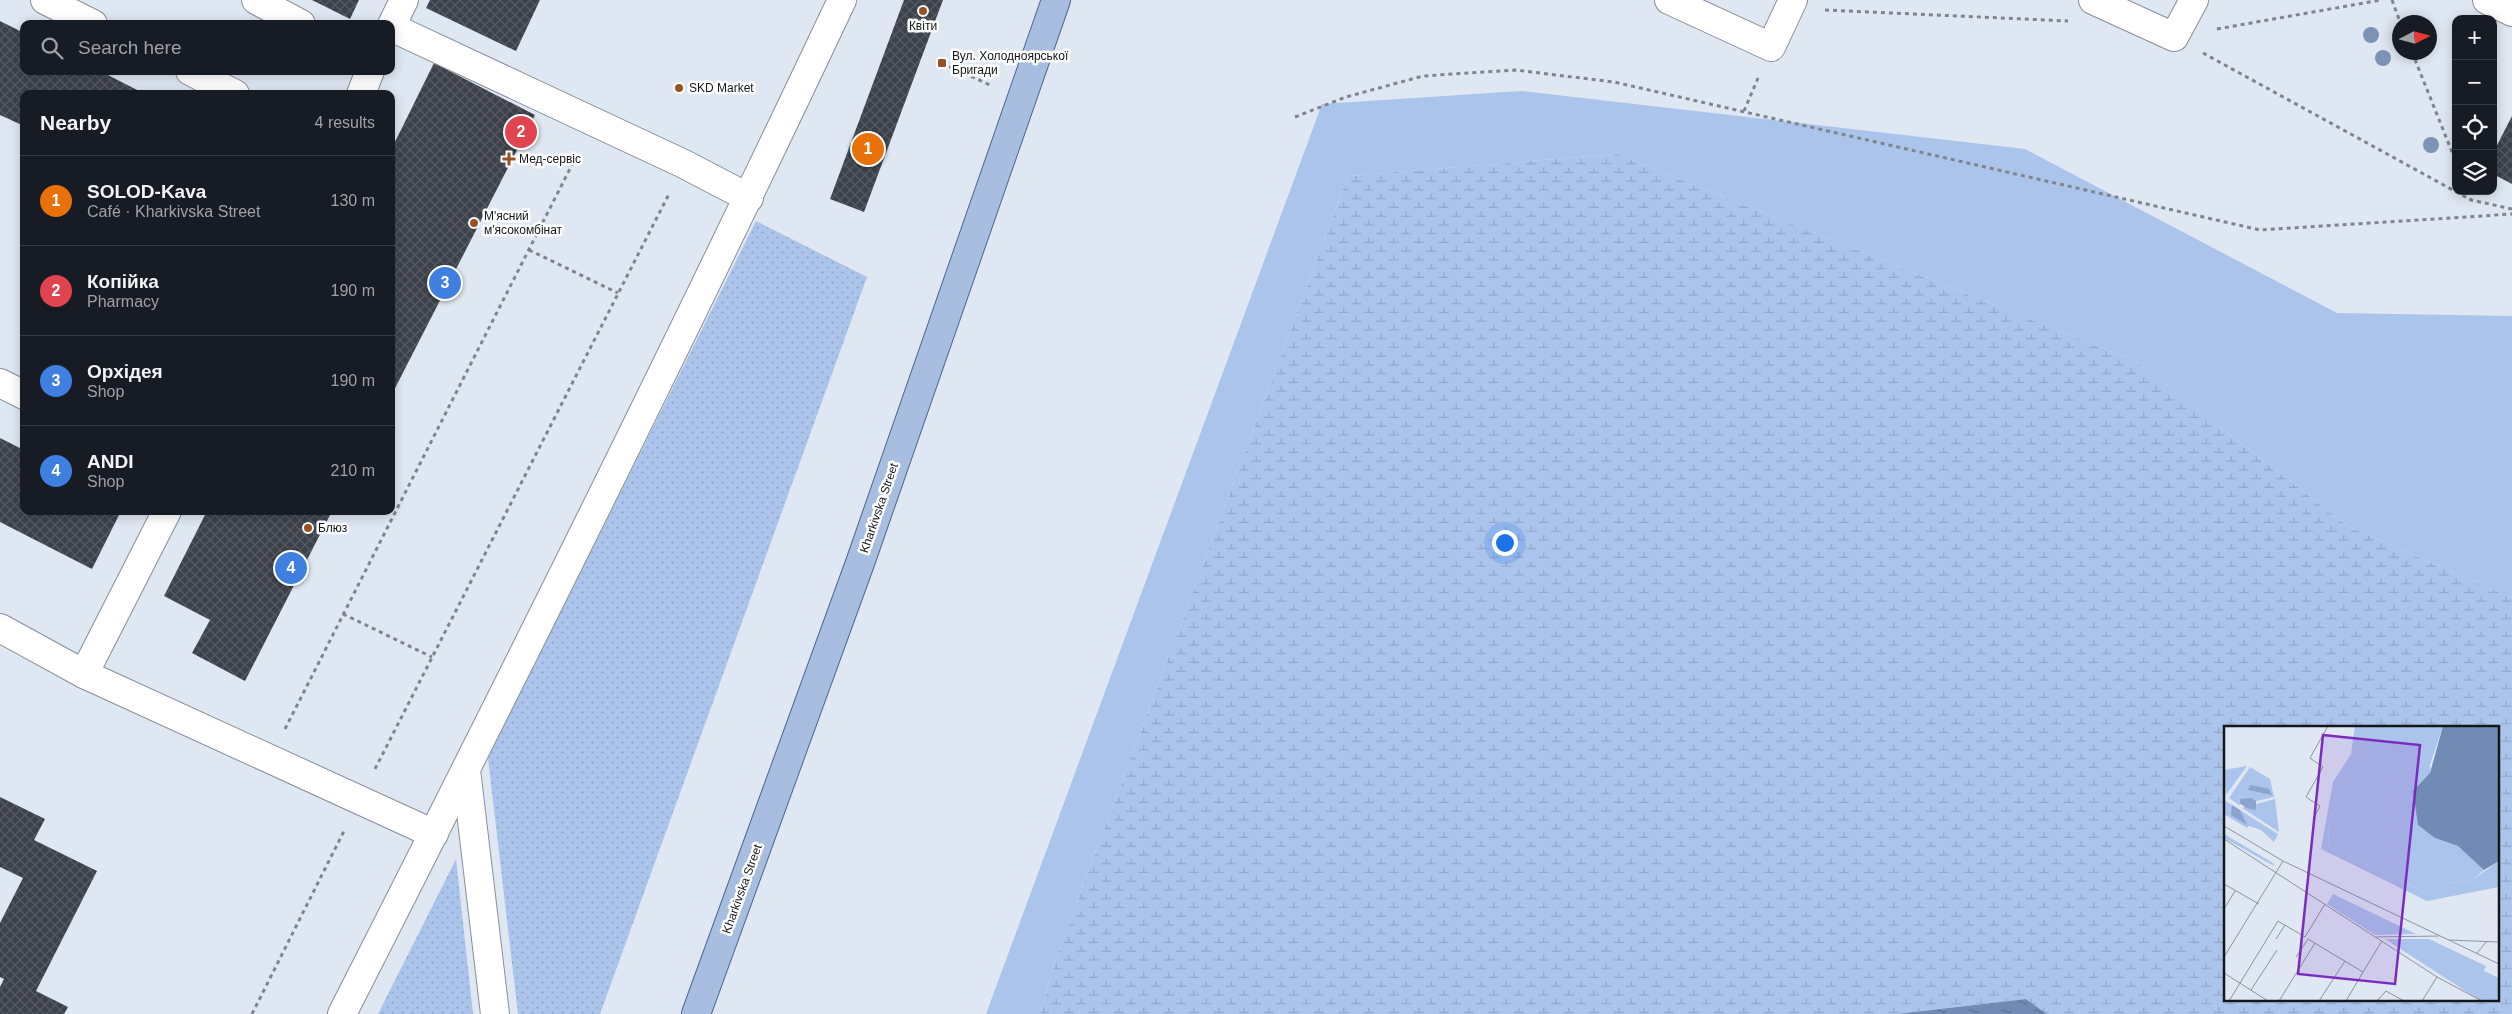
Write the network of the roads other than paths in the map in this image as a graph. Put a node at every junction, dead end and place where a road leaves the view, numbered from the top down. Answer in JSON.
{"nodes":[{"id":1,"x":45,"y":0,"type":"edge"},
{"id":2,"x":256,"y":0,"type":"edge"},
{"id":3,"x":404,"y":0,"type":"edge"},
{"id":4,"x":842,"y":0,"type":"edge"},
{"id":5,"x":1056,"y":0,"type":"edge"},
{"id":6,"x":1669,"y":0,"type":"edge"},
{"id":7,"x":2194,"y":0,"type":"edge"},
{"id":8,"x":2487,"y":0,"type":"edge"},
{"id":9,"x":1791,"y":4,"type":"edge"},
{"id":10,"x":2086,"y":11,"type":"edge"},
{"id":11,"x":2512,"y":12,"type":"edge"},
{"id":12,"x":85,"y":20,"type":"edge"},
{"id":13,"x":294,"y":20,"type":"edge"},
{"id":14,"x":394,"y":20,"type":"edge"},
{"id":15,"x":395,"y":29,"type":"edge"},
{"id":16,"x":198,"y":75,"type":"edge"},
{"id":17,"x":368,"y":75,"type":"edge"},
{"id":18,"x":228,"y":90,"type":"edge"},
{"id":19,"x":363,"y":90,"type":"edge"},
{"id":20,"x":749,"y":198,"type":"junction"},
{"id":21,"x":0,"y":383,"type":"edge"},
{"id":22,"x":20,"y":393,"type":"edge"},
{"id":23,"x":165,"y":515,"type":"edge"},
{"id":24,"x":0,"y":628,"type":"edge"},
{"id":25,"x":84,"y":674,"type":"junction"},
{"id":26,"x":466,"y":770,"type":"junction"},
{"id":27,"x":434,"y":834,"type":"junction"},
{"id":28,"x":342,"y":1014,"type":"edge"},
{"id":29,"x":495,"y":1014,"type":"edge"},
{"id":30,"x":696,"y":1014,"type":"edge"}],
"edges":[{"from":1,"to":12,"type":"lane"},
{"from":2,"to":13,"type":"lane"},
{"from":3,"to":14,"type":"lane"},
{"from":4,"to":20,"type":"lane"},
{"from":5,"to":30,"type":"main road","name":"Kharkivska Street"},
{"from":6,"to":9,"type":"lane"},
{"from":7,"to":10,"type":"lane"},
{"from":8,"to":11,"type":"lane"},
{"from":15,"to":20,"type":"lane"},
{"from":16,"to":18,"type":"lane"},
{"from":17,"to":19,"type":"lane"},
{"from":20,"to":26,"type":"lane"},
{"from":21,"to":22,"type":"lane"},
{"from":23,"to":25,"type":"lane"},
{"from":24,"to":25,"type":"lane"},
{"from":25,"to":27,"type":"lane"},
{"from":26,"to":27,"type":"lane"},
{"from":26,"to":29,"type":"lane"},
{"from":27,"to":28,"type":"lane"}]}
